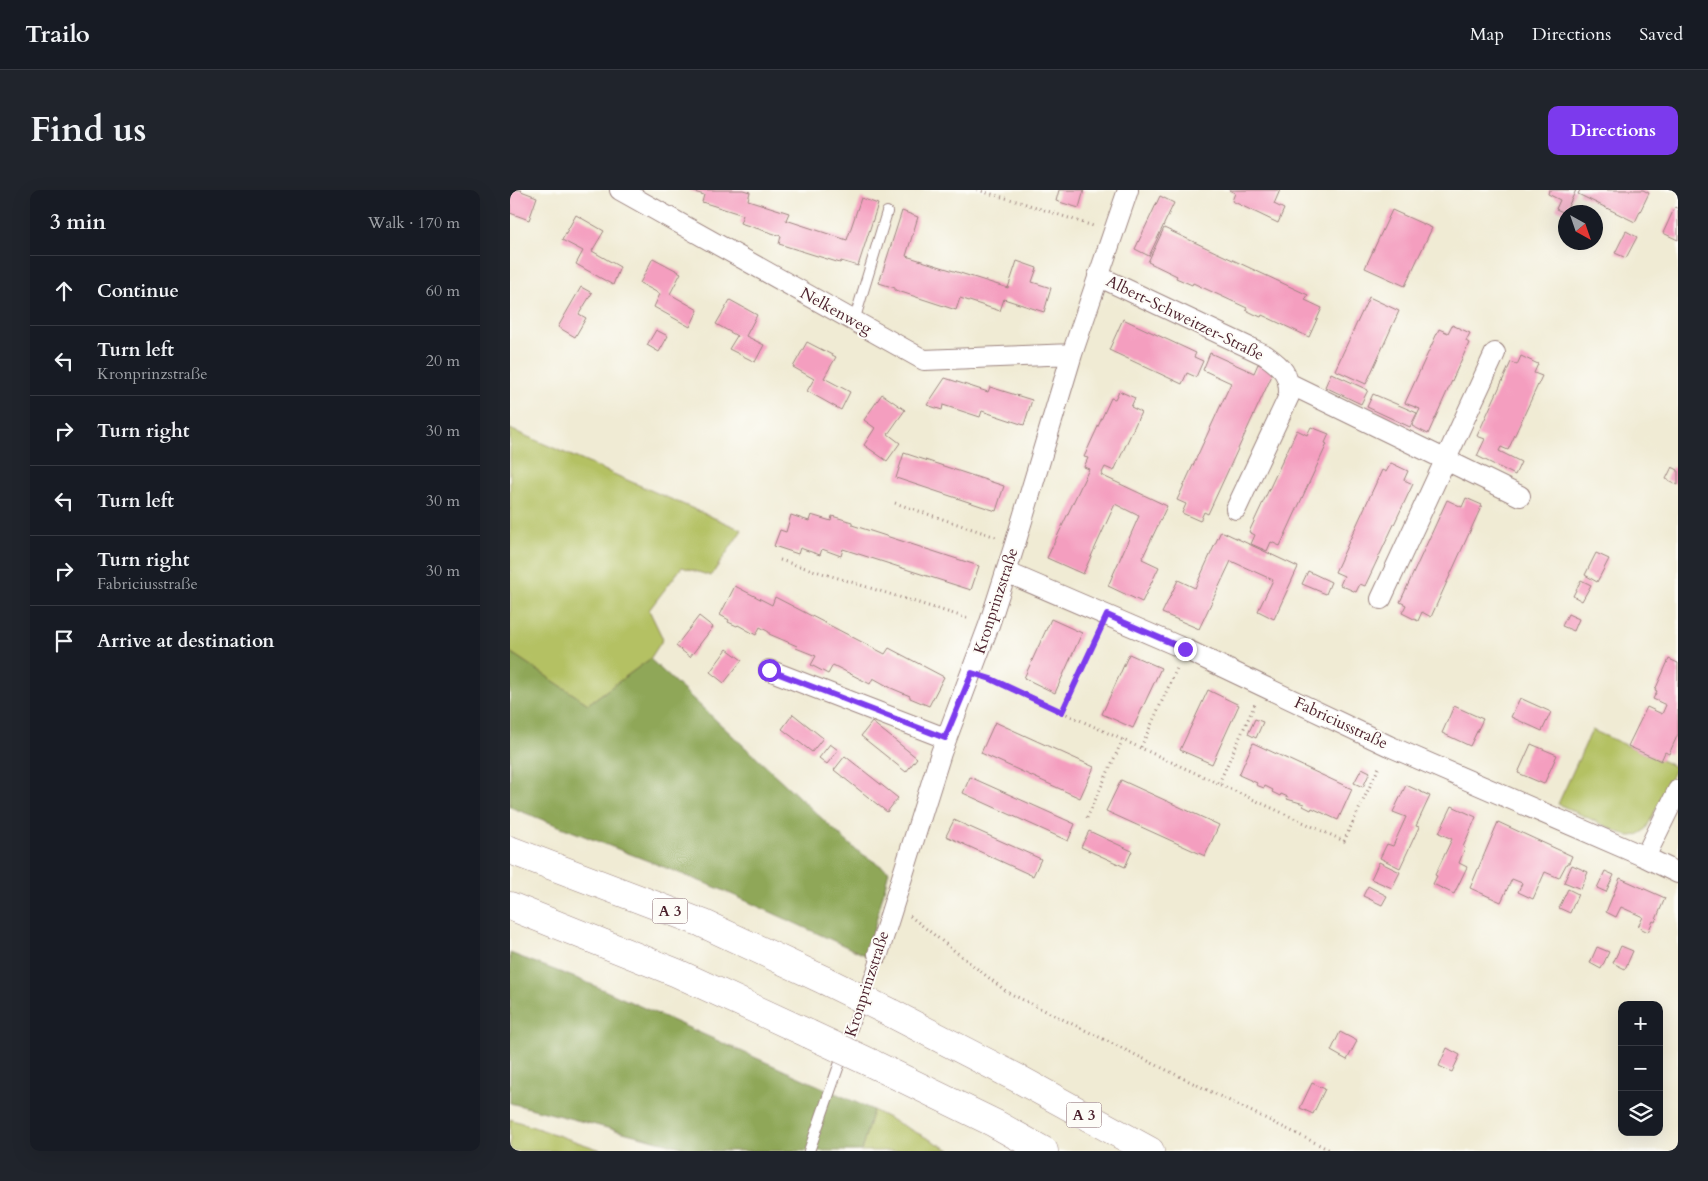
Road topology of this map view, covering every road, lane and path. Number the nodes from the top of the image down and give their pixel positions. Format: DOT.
graph roads {
  1 [pos="620,190"];
  2 [pos="977,190"];
  3 [pos="1128,190"];
  4 [pos="887,212"];
  5 [pos="1113,233"];
  6 [pos="1098,276"];
  7 [pos="854,321"];
  8 [pos="1495,353"];
  9 [pos="1072,354"];
  10 [pos="1290,384"];
  11 [pos="1446,460"];
  12 [pos="1520,496"];
  13 [pos="895,503"];
  14 [pos="1236,509"];
  15 [pos="1015,544"];
  16 [pos="780,560"];
  17 [pos="1006,572"];
  18 [pos="1381,599"];
  19 [pos="1107,615"];
  20 [pos="989,625"];
  21 [pos="1185,649"];
  22 [pos="769,670"];
  23 [pos="972,673"];
  24 [pos="1264,686"];
  25 [pos="1062,712"];
  26 [pos="945,738"];
  27 [pos="1123,739"];
  28 [pos="1389,746"];
  29 [pos="1141,748"];
  30 [pos="1219,783"];
  31 [pos="1678,790"];
  32 [pos="1087,818"];
  33 [pos="510,850"];
  34 [pos="1645,857"];
  35 [pos="1678,873"];
  36 [pos="893,904"];
  37 [pos="510,906"];
  38 [pos="878,954"];
  39 [pos="809,1151"];
  40 [pos="1044,1151"];
  41 [pos="1150,1151"];
  42 [pos="1332,1151"];
  1 -- 7 [label="street, Nelkenweg"];
  2 -- 5 [label="path"];
  3 -- 5 [label="street, Kronprinzstraße"];
  4 -- 7 [label="lane"];
  5 -- 6 [label="street, Kronprinzstraße"];
  6 -- 9 [label="street, Kronprinzstraße"];
  6 -- 10 [label="street, Albert-Schweitzer-Straße"];
  7 -- 9 [label="street, Nelkenweg"];
  8 -- 11 [label="street"];
  9 -- 15 [label="street, Kronprinzstraße"];
  10 -- 11 [label="street, Albert-Schweitzer-Straße"];
  10 -- 14 [label="street"];
  11 -- 12 [label="street, Albert-Schweitzer-Straße"];
  11 -- 18 [label="street"];
  13 -- 15 [label="path"];
  15 -- 17 [label="street, Kronprinzstraße"];
  16 -- 20 [label="path"];
  17 -- 19 [label="street, Fabriciusstraße"];
  17 -- 20 [label="street, Kronprinzstraße"];
  19 -- 21 [label="street, Fabriciusstraße"];
  19 -- 25 [label="path"];
  20 -- 23 [label="street, Kronprinzstraße"];
  21 -- 24 [label="street, Fabriciusstraße"];
  21 -- 29 [label="path"];
  22 -- 26 [label="street"];
  23 -- 25 [label="path"];
  23 -- 26 [label="street, Kronprinzstraße"];
  24 -- 28 [label="street, Fabriciusstraße"];
  24 -- 30 [label="path"];
  25 -- 27 [label="path"];
  26 -- 36 [label="street, Kronprinzstraße"];
  27 -- 29 [label="path"];
  27 -- 32 [label="path"];
  28 -- 30 [label="path"];
  28 -- 34 [label="street, Fabriciusstraße"];
  29 -- 30 [label="path"];
  31 -- 34 [label="street"];
  33 -- 41 [label="highway, A 3, bridge"];
  34 -- 35 [label="street, Fabriciusstraße"];
  36 -- 38 [label="street, Kronprinzstraße"];
  36 -- 42 [label="path"];
  37 -- 40 [label="highway, bridge"];
  38 -- 39 [label="lane, Kronprinzstraße"];
}
